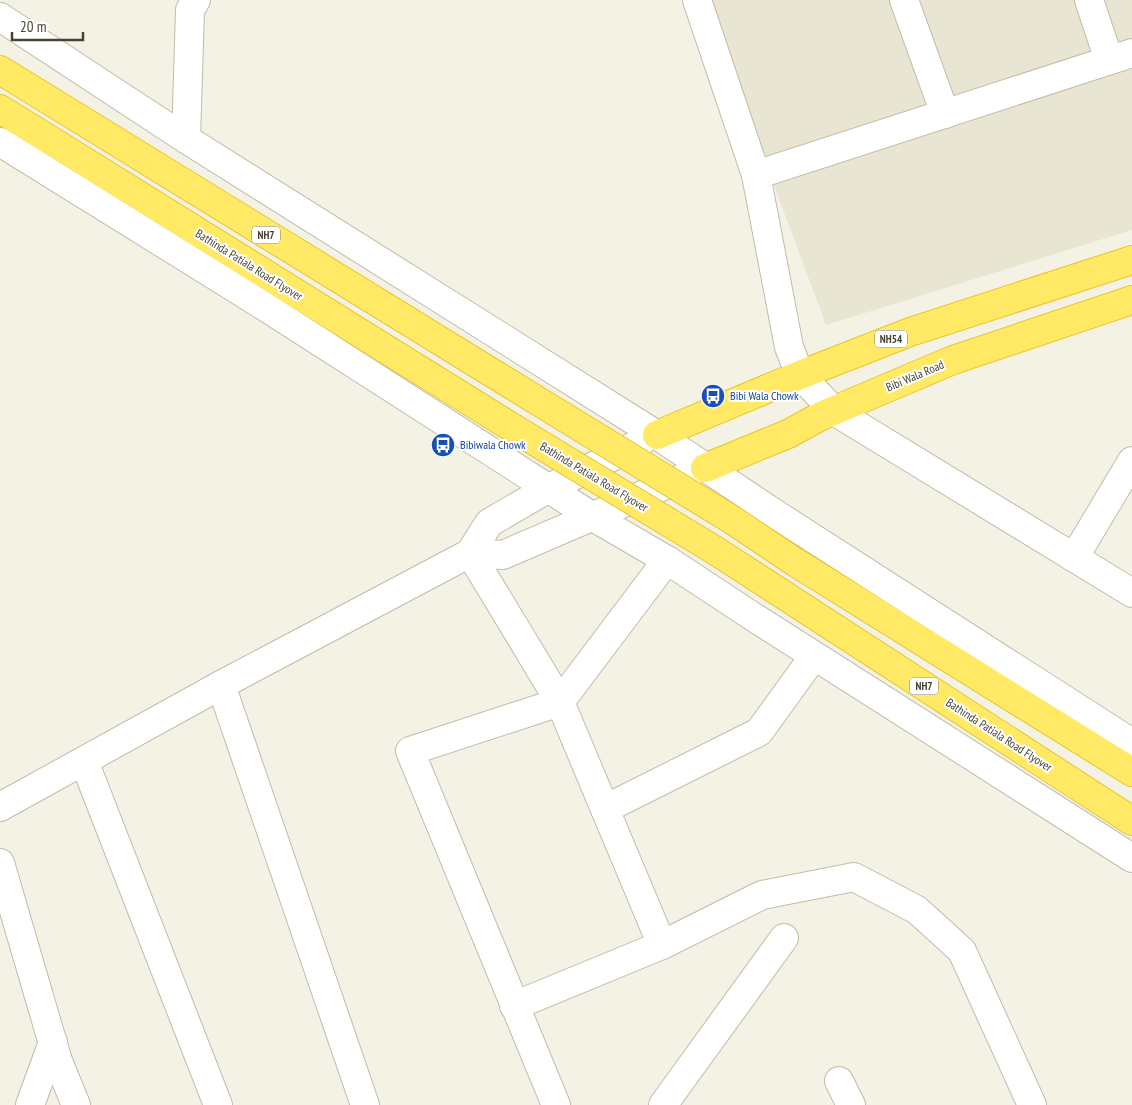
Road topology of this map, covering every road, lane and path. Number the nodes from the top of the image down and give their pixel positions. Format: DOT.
graph roads {
  1 [pos="196,0"];
  2 [pos="697,0"];
  3 [pos="904,0"];
  4 [pos="1089,0"];
  5 [pos="0,17"];
  6 [pos="1120,57"];
  7 [pos="0,70"];
  8 [pos="0,109"];
  9 [pos="945,114"];
  10 [pos="186,139"];
  11 [pos="0,142"];
  12 [pos="756,175"];
  13 [pos="1132,260"];
  14 [pos="1132,300"];
  15 [pos="800,375"];
  16 [pos="834,411"];
  17 [pos="657,435"];
  18 [pos="1132,461"];
  19 [pos="705,468"];
  20 [pos="549,488"];
  21 [pos="593,517"];
  22 [pos="470,553"];
  23 [pos="1074,558"];
  24 [pos="667,560"];
  25 [pos="1132,593"];
  26 [pos="814,656"];
  27 [pos="221,685"];
  28 [pos="560,702"];
  29 [pos="1132,743"];
  30 [pos="84,760"];
  31 [pos="1132,772"];
  32 [pos="0,807"];
  33 [pos="605,809"];
  34 [pos="1132,821"];
  35 [pos="1132,858"];
  36 [pos="0,863"];
  37 [pos="784,938"];
  38 [pos="662,945"];
  39 [pos="514,1006"];
  40 [pos="52,1042"];
  41 [pos="839,1081"];
  42 [pos="30,1105"];
  43 [pos="76,1105"];
  44 [pos="218,1105"];
  45 [pos="365,1105"];
  46 [pos="556,1105"];
  47 [pos="663,1105"];
  48 [pos="851,1105"];
  49 [pos="1032,1105"];
  1 -- 10 [label="street"];
  2 -- 12 [label="street"];
  3 -- 9 [label="street"];
  4 -- 6 [label="street"];
  5 -- 10 [label="street"];
  6 -- 9 [label="street"];
  7 -- 31 [label="highway, NH7, bridge"];
  8 -- 34 [label="highway, Bathinda Patiala Road Flyover / NH7, bridge"];
  9 -- 12 [label="street"];
  10 -- 17 [label="street"];
  11 -- 20 [label="street"];
  12 -- 15 [label="street"];
  13 -- 15 [label="highway, NH54"];
  14 -- 16 [label="highway, Bibi Wala Road"];
  15 -- 16 [label="street"];
  15 -- 17 [label="highway, NH54"];
  16 -- 19 [label="highway, Bibi Wala Road"];
  16 -- 23 [label="street"];
  17 -- 19 [label="street"];
  17 -- 20 [label="street"];
  18 -- 23 [label="street"];
  19 -- 21 [label="street"];
  19 -- 29 [label="street"];
  20 -- 21 [label="street"];
  20 -- 22 [label="street"];
  21 -- 22 [label="street"];
  21 -- 24 [label="street"];
  22 -- 27 [label="street"];
  22 -- 28 [label="street"];
  23 -- 25 [label="street"];
  24 -- 26 [label="street"];
  24 -- 28 [label="street"];
  26 -- 33 [label="street"];
  26 -- 35 [label="street"];
  27 -- 30 [label="street"];
  27 -- 45 [label="street"];
  28 -- 33 [label="street"];
  28 -- 39 [label="street"];
  30 -- 32 [label="street"];
  30 -- 44 [label="street"];
  33 -- 38 [label="street"];
  36 -- 40 [label="street"];
  37 -- 47 [label="street"];
  38 -- 39 [label="street"];
  38 -- 49 [label="street"];
  39 -- 46 [label="street"];
  40 -- 42 [label="street"];
  40 -- 43 [label="street"];
  41 -- 48 [label="street"];
}
